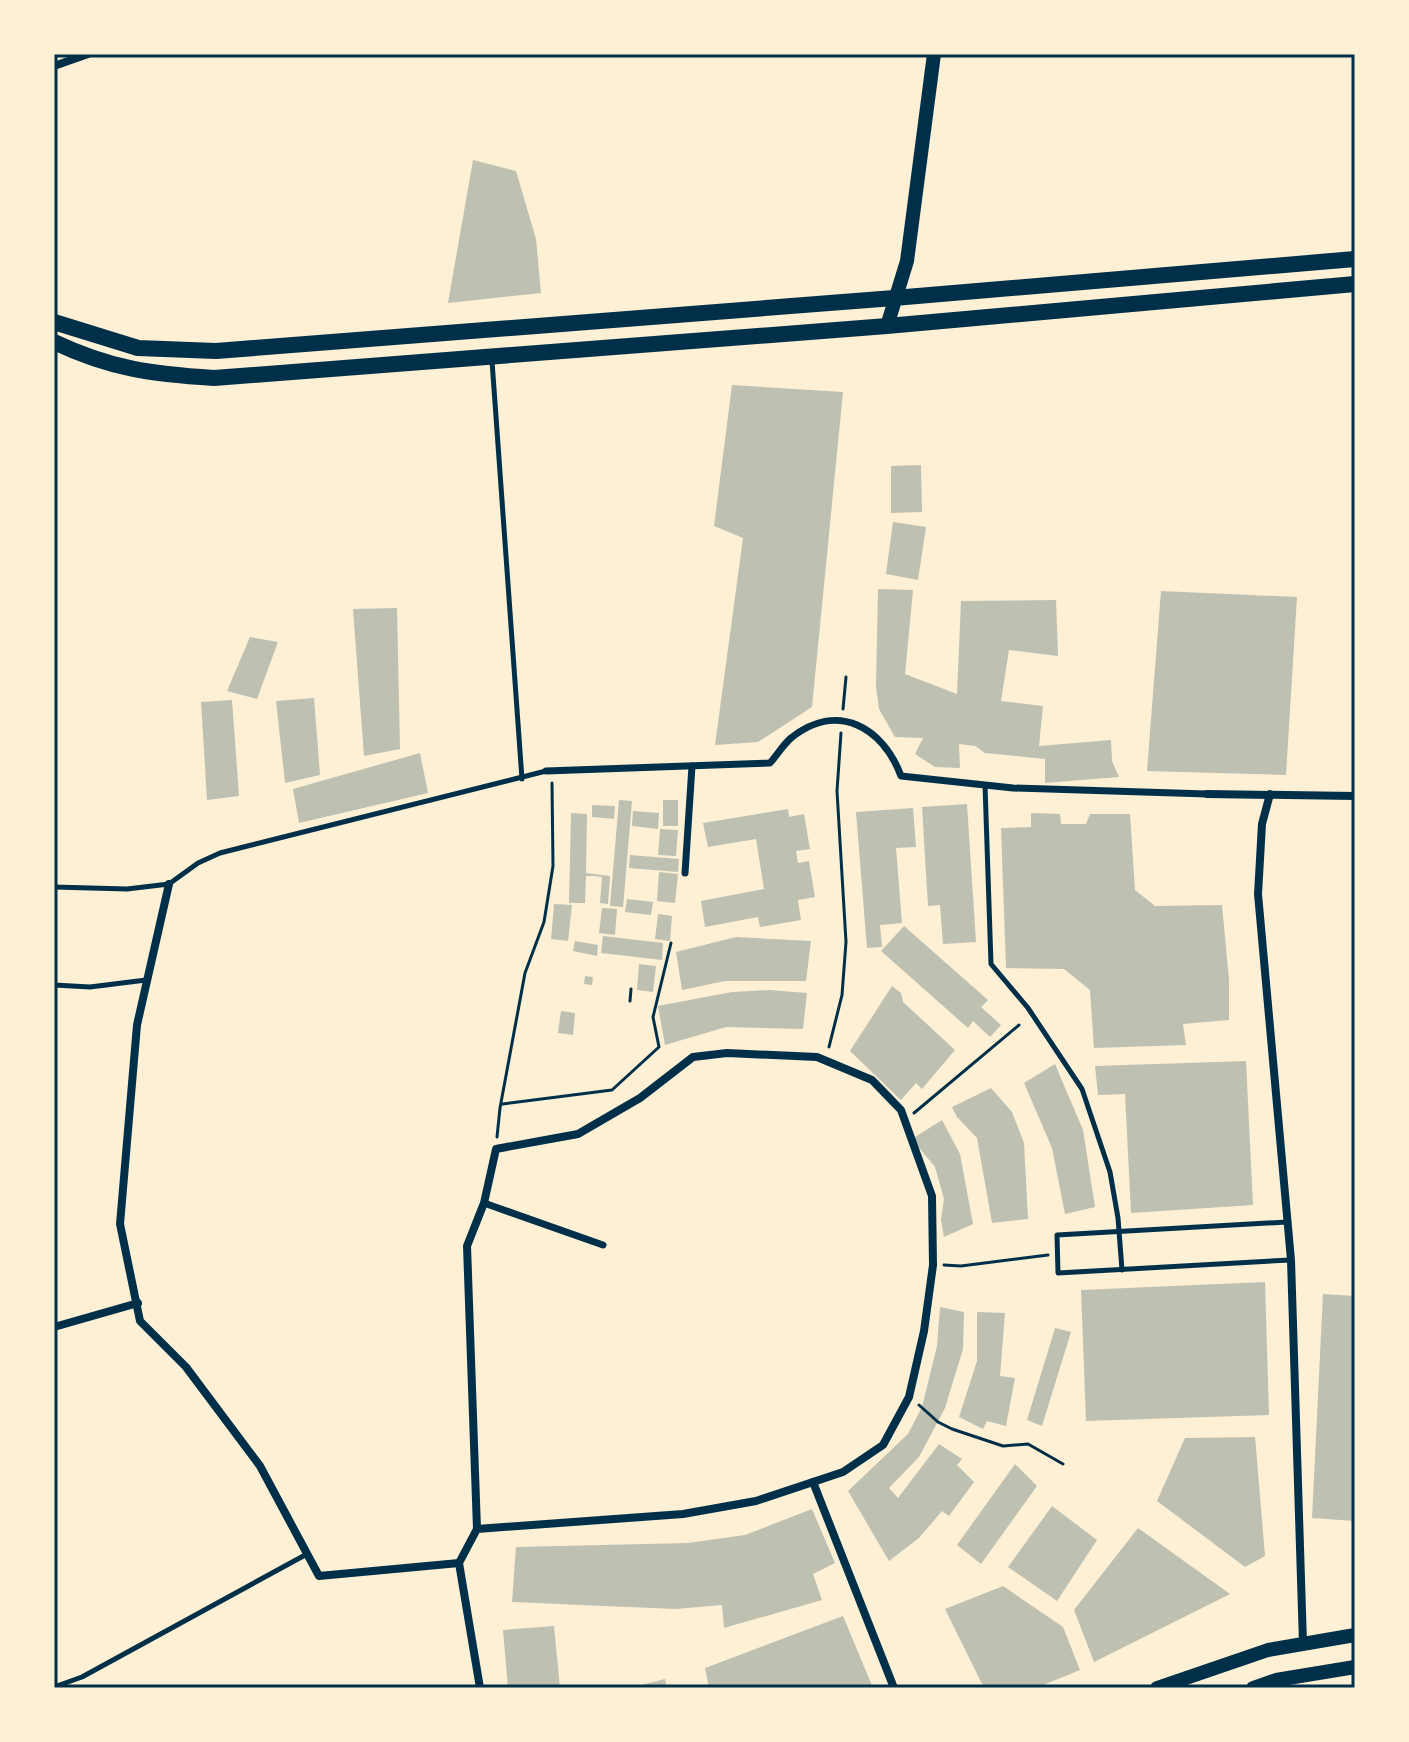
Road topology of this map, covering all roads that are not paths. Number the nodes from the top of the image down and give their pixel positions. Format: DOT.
graph roads {
  1 [pos="88,54"];
  2 [pos="934,54"];
  3 [pos="54,66"];
  4 [pos="1355,259"];
  5 [pos="1355,284"];
  6 [pos="894,298"];
  7 [pos="54,322"];
  8 [pos="887,326"];
  9 [pos="54,342"];
  10 [pos="491,358"];
  11 [pos="692,766"];
  12 [pos="549,771"];
  13 [pos="522,779"];
  14 [pos="985,785"];
  15 [pos="1207,794"];
  16 [pos="1270,794"];
  17 [pos="1355,796"];
  18 [pos="685,873"];
  19 [pos="169,884"];
  20 [pos="54,887"];
  21 [pos="147,979"];
  22 [pos="54,985"];
  23 [pos="484,1203"];
  24 [pos="1288,1222"];
  25 [pos="1120,1231"];
  26 [pos="603,1245"];
  27 [pos="1291,1260"];
  28 [pos="1122,1270"];
  29 [pos="138,1303"];
  30 [pos="54,1327"];
  31 [pos="813,1482"];
  32 [pos="477,1529"];
  33 [pos="307,1554"];
  34 [pos="459,1563"];
  35 [pos="1355,1635"];
  36 [pos="1303,1643"];
  37 [pos="1355,1667"];
  38 [pos="54,1687"];
  39 [pos="480,1688"];
  40 [pos="894,1688"];
  41 [pos="1157,1688"];
  42 [pos="1253,1688"];
  1 -- 3 [label="street"];
  2 -- 6 [label="main road"];
  4 -- 6 [label="main road"];
  5 -- 8 [label="main road"];
  6 -- 7 [label="main road"];
  6 -- 8 [label="main road"];
  8 -- 10 [label="main road"];
  9 -- 10 [label="main road"];
  10 -- 13 [label="lane"];
  11 -- 12 [label="street"];
  11 -- 14 [label="street"];
  11 -- 18 [label="street"];
  12 -- 13 [label="lane"];
  13 -- 19 [label="lane"];
  14 -- 15 [label="street"];
  14 -- 25 [label="lane"];
  15 -- 16 [label="street"];
  16 -- 17 [label="street"];
  16 -- 24 [label="street"];
  19 -- 20 [label="lane"];
  19 -- 21 [label="street"];
  21 -- 22 [label="lane"];
  21 -- 29 [label="street"];
  23 -- 26 [label="street"];
  23 -- 31 [label="street"];
  23 -- 32 [label="street"];
  24 -- 25 [label="lane"];
  24 -- 27 [label="street"];
  25 -- 28 [label="lane"];
  25 -- 28 [label="lane"];
  27 -- 28 [label="lane"];
  27 -- 36 [label="street"];
  29 -- 30 [label="street"];
  29 -- 33 [label="street"];
  31 -- 32 [label="street"];
  31 -- 40 [label="street"];
  32 -- 34 [label="street"];
  33 -- 34 [label="street"];
  33 -- 38 [label="lane"];
  34 -- 39 [label="street"];
  35 -- 36 [label="main road"];
  36 -- 41 [label="main road"];
  37 -- 42 [label="main road"];
}
